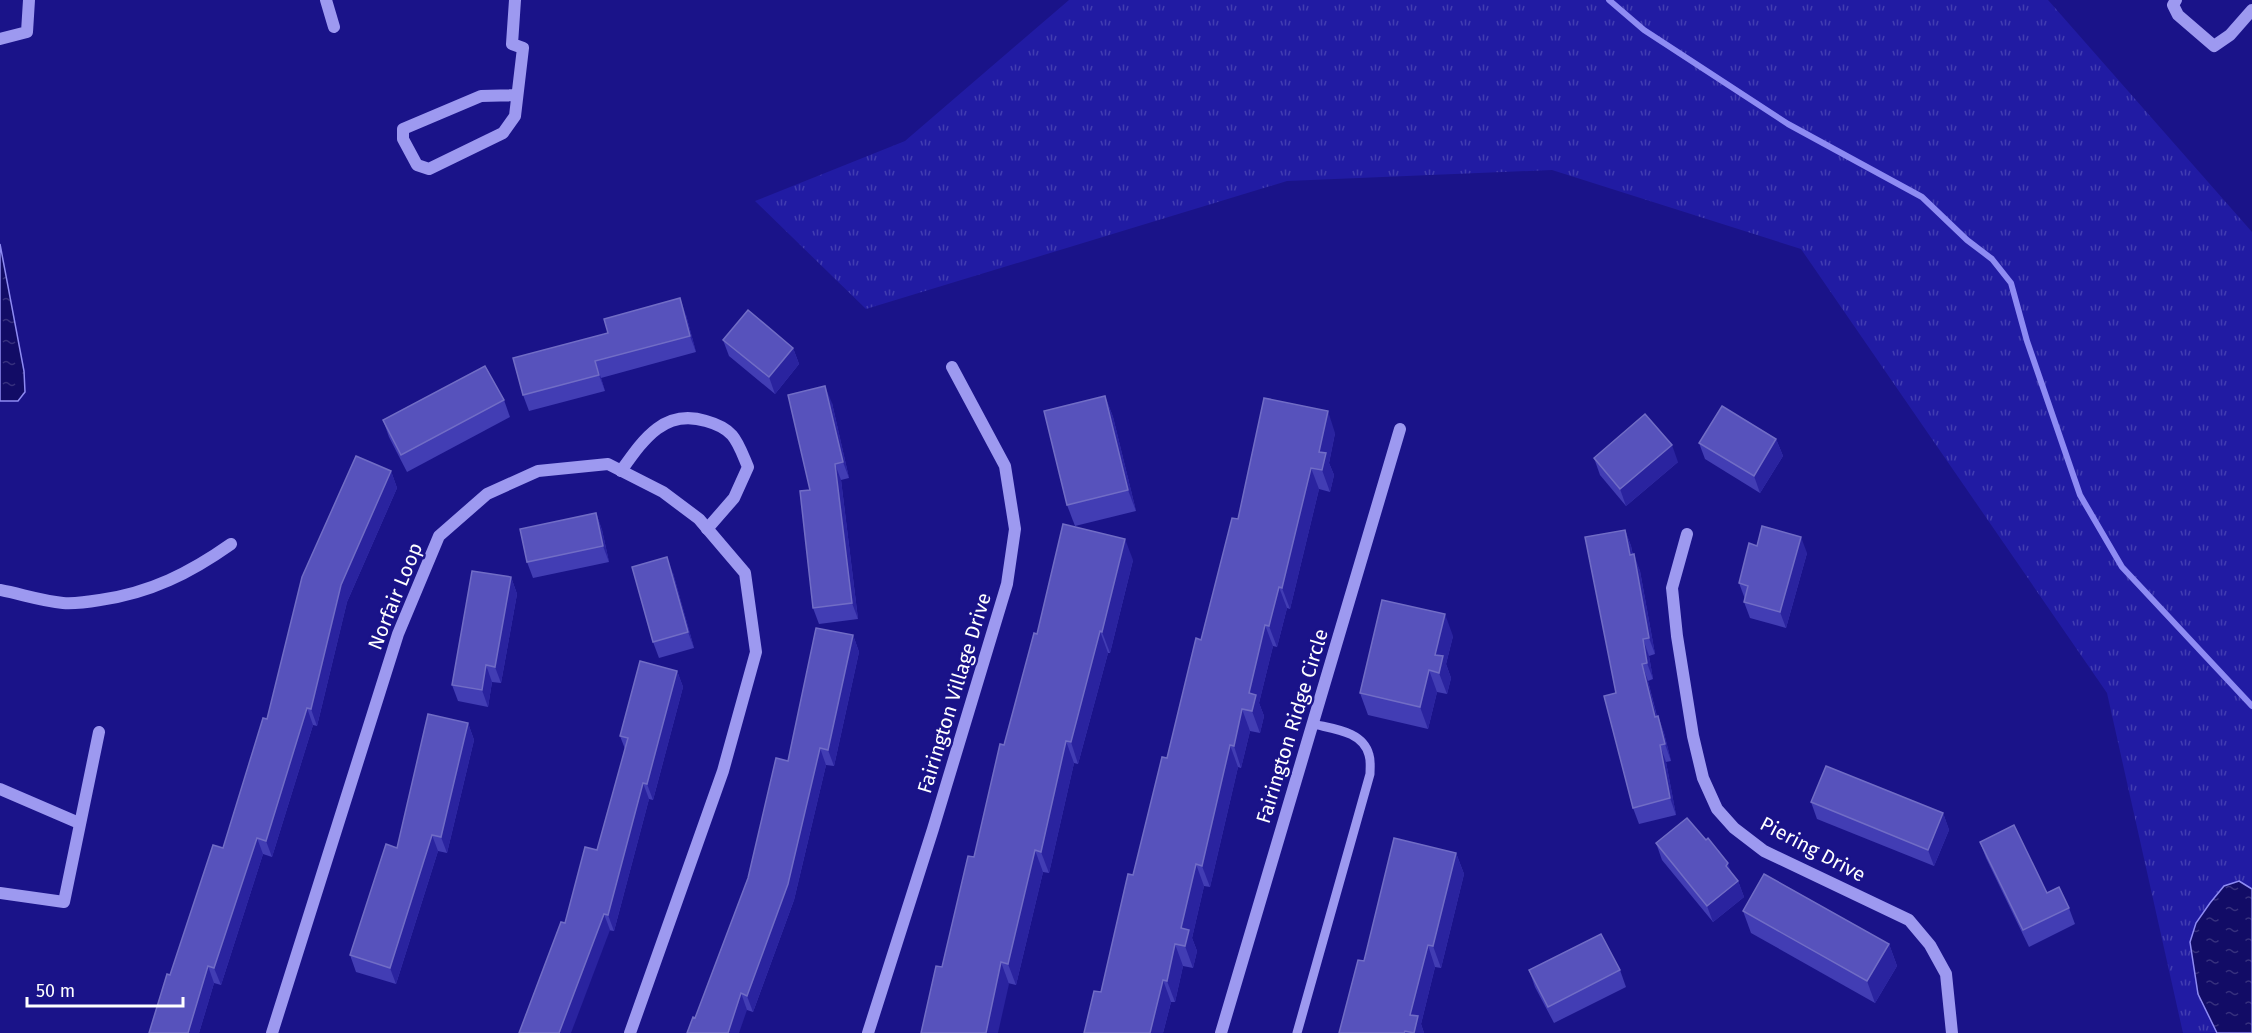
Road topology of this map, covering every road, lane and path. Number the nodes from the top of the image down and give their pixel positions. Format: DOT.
graph roads {
  1 [pos="29,0"];
  2 [pos="326,0"];
  3 [pos="515,0"];
  4 [pos="2176,0"];
  5 [pos="2252,10"];
  6 [pos="334,27"];
  7 [pos="0,39"];
  8 [pos="517,95"];
  9 [pos="952,367"];
  10 [pos="1400,429"];
  11 [pos="621,471"];
  12 [pos="707,529"];
  13 [pos="1687,534"];
  14 [pos="231,544"];
  15 [pos="0,590"];
  16 [pos="1313,724"];
  17 [pos="99,732"];
  18 [pos="0,789"];
  19 [pos="79,823"];
  20 [pos="0,893"];
  21 [pos="272,1033"];
  22 [pos="630,1033"];
  23 [pos="868,1033"];
  24 [pos="1221,1033"];
  25 [pos="1297,1033"];
  26 [pos="1952,1033"];
  1 -- 7 [label="street"];
  2 -- 6 [label="street"];
  3 -- 8 [label="street"];
  4 -- 5 [label="street"];
  8 -- 8 [label="street"];
  9 -- 23 [label="street, Fairington Village Drive"];
  10 -- 16 [label="street, Fairington Ridge Circle"];
  11 -- 12 [label="street, Norfair Loop"];
  11 -- 12 [label="street"];
  11 -- 21 [label="street, Norfair Loop"];
  12 -- 22 [label="street, Norfair Loop"];
  13 -- 26 [label="street, Piering Drive"];
  14 -- 15 [label="street"];
  16 -- 24 [label="street, Fairington Ridge Circle"];
  16 -- 25 [label="lane"];
  17 -- 19 [label="street"];
  18 -- 19 [label="street"];
  19 -- 20 [label="street"];
}
